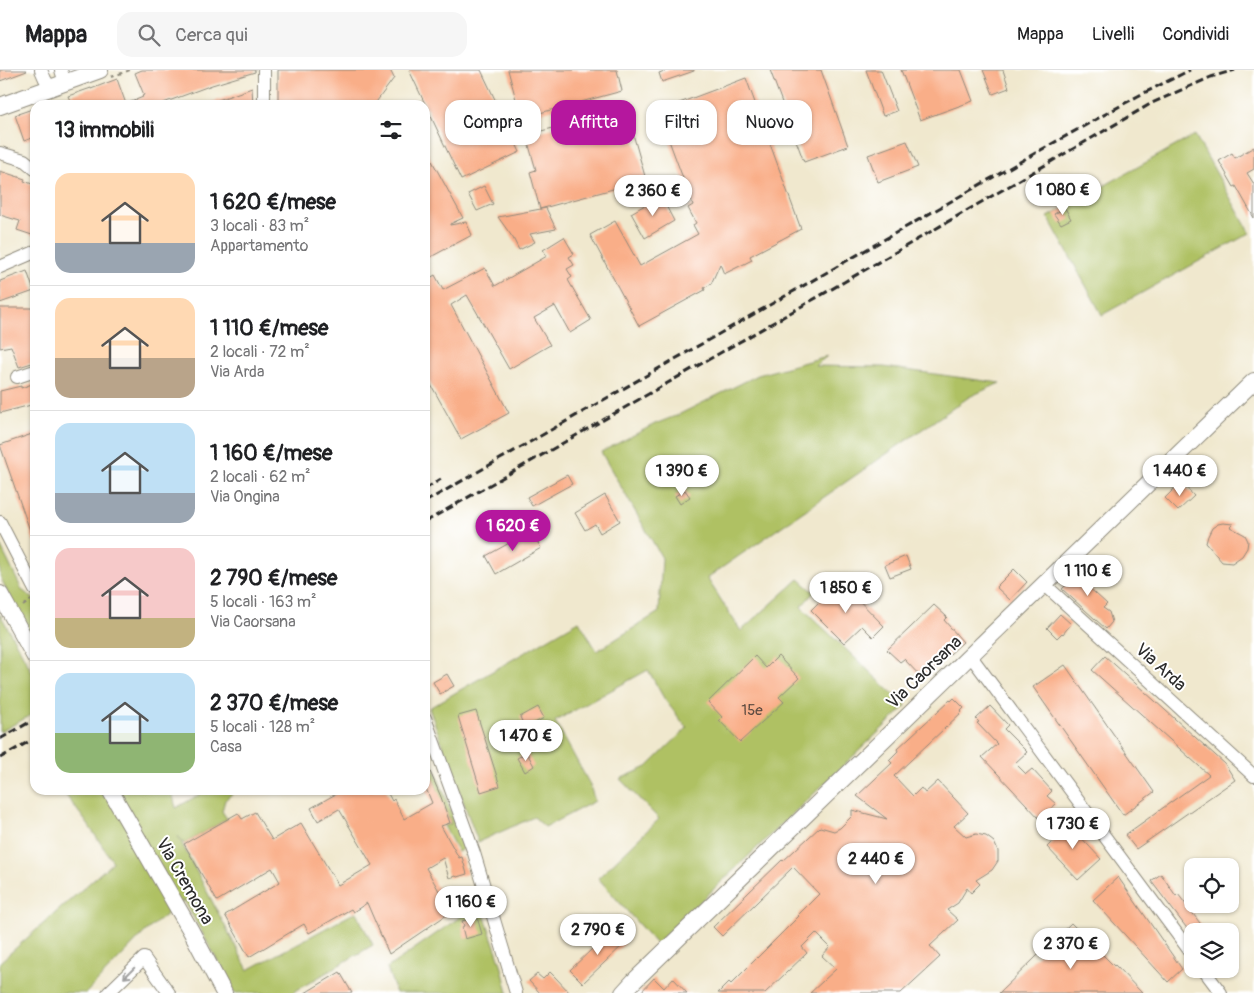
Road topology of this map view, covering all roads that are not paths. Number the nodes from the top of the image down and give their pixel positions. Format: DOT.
graph roads {
  1 [pos="41,70"];
  2 [pos="100,70"];
  3 [pos="265,73"];
  4 [pos="59,80"];
  5 [pos="264,100"];
  6 [pos="0,106"];
  7 [pos="0,153"];
  8 [pos="30,165"];
  9 [pos="30,254"];
  10 [pos="0,267"];
  11 [pos="30,372"];
  12 [pos="17,377"];
  13 [pos="1254,381"];
  14 [pos="0,522"];
  15 [pos="30,580"];
  16 [pos="1044,584"];
  17 [pos="0,594"];
  18 [pos="30,648"];
  19 [pos="970,655"];
  20 [pos="430,732"];
  21 [pos="1254,776"];
  22 [pos="113,795"];
  23 [pos="1184,943"];
  24 [pos="1210,978"];
  25 [pos="108,993"];
  26 [pos="169,993"];
  27 [pos="224,993"];
  28 [pos="516,993"];
  29 [pos="623,993"];
  30 [pos="1221,993"];
  1 -- 4 [label="street"];
  2 -- 4 [label="main road"];
  3 -- 5 [label="street"];
  4 -- 6 [label="main road"];
  7 -- 8 [label="street"];
  9 -- 10 [label="street"];
  11 -- 12 [label="street"];
  13 -- 16 [label="main road, Via Caorsana"];
  14 -- 15 [label="street"];
  16 -- 19 [label="main road, Via Caorsana"];
  16 -- 21 [label="street, Via Arda"];
  17 -- 18 [label="main road"];
  19 -- 23 [label="street"];
  19 -- 29 [label="main road, Via Caorsana"];
  20 -- 28 [label="street"];
  22 -- 27 [label="main road, Via Cremona"];
  24 -- 30 [label="street"];
  26 -- 25 [label="street, one-way"];
}
